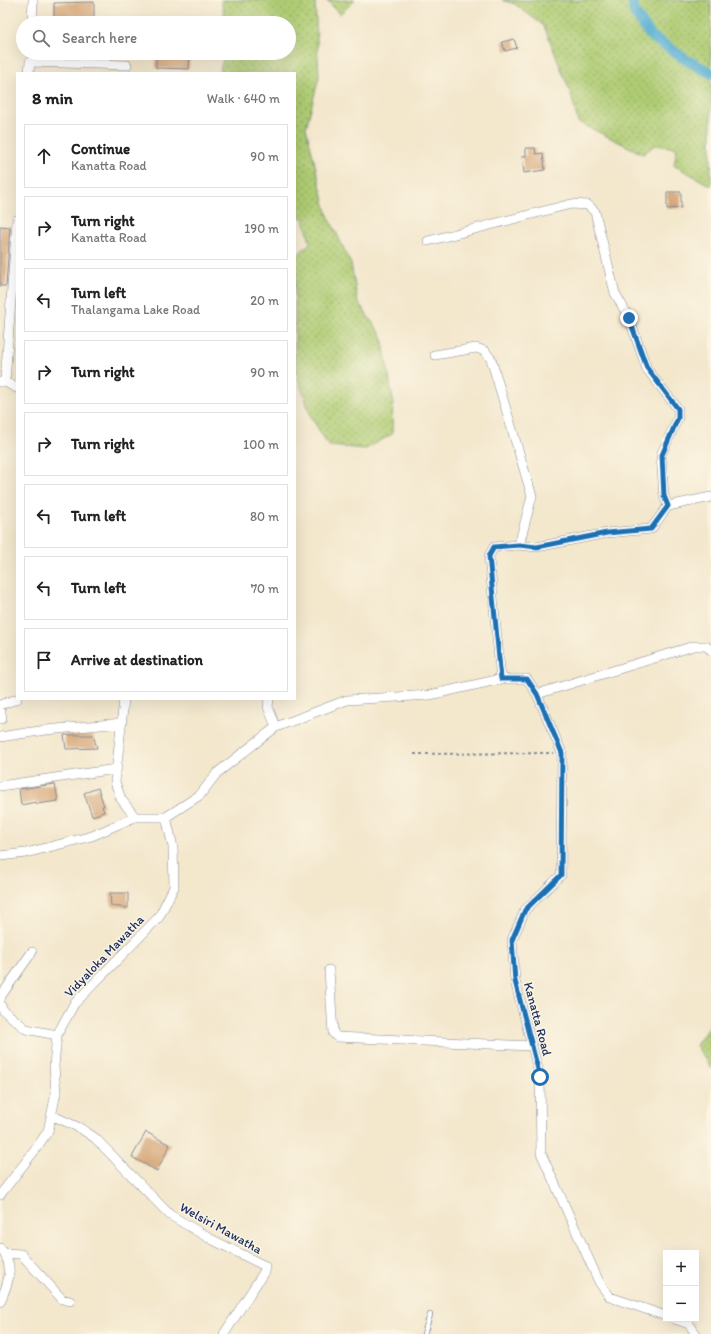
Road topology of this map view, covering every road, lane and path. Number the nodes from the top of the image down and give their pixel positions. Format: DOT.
graph roads {
  1 [pos="34,0"];
  2 [pos="33,16"];
  3 [pos="30,60"];
  4 [pos="58,60"];
  5 [pos="127,65"];
  6 [pos="29,72"];
  7 [pos="16,231"];
  8 [pos="428,241"];
  9 [pos="435,355"];
  10 [pos="2,382"];
  11 [pos="16,388"];
  12 [pos="711,497"];
  13 [pos="668,506"];
  14 [pos="519,545"];
  15 [pos="711,650"];
  16 [pos="501,679"];
  17 [pos="537,694"];
  18 [pos="16,699"];
  19 [pos="124,700"];
  20 [pos="269,700"];
  21 [pos="0,706"];
  22 [pos="2,719"];
  23 [pos="122,723"];
  24 [pos="276,727"];
  25 [pos="0,737"];
  26 [pos="562,753"];
  27 [pos="414,754"];
  28 [pos="116,769"];
  29 [pos="0,786"];
  30 [pos="135,817"];
  31 [pos="166,817"];
  32 [pos="0,856"];
  33 [pos="32,952"];
  34 [pos="328,970"];
  35 [pos="0,1001"];
  36 [pos="0,1004"];
  37 [pos="57,1035"];
  38 [pos="532,1046"];
  39 [pos="51,1115"];
  40 [pos="0,1195"];
  41 [pos="3,1251"];
  42 [pos="70,1301"];
  43 [pos="0,1302"];
  44 [pos="430,1315"];
  45 [pos="663,1315"];
  46 [pos="683,1322"];
  47 [pos="224,1334"];
  48 [pos="424,1334"];
  49 [pos="696,1334"];
  1 -- 2 [label="street"];
  3 -- 6 [label="street"];
  4 -- 5 [label="street"];
  7 -- 10 [label="street"];
  8 -- 13 [label="street"];
  9 -- 14 [label="street"];
  10 -- 11 [label="street"];
  12 -- 13 [label="street"];
  13 -- 14 [label="street"];
  14 -- 16 [label="street"];
  15 -- 17 [label="street"];
  16 -- 17 [label="street, Kanatta Road"];
  16 -- 24 [label="street"];
  17 -- 26 [label="street, Kanatta Road"];
  18 -- 21 [label="street"];
  19 -- 23 [label="street"];
  20 -- 24 [label="street"];
  21 -- 22 [label="street"];
  23 -- 25 [label="street"];
  23 -- 28 [label="street"];
  24 -- 31 [label="street"];
  26 -- 27 [label="path"];
  26 -- 38 [label="street, Kanatta Road"];
  28 -- 29 [label="street"];
  28 -- 30 [label="street"];
  30 -- 31 [label="street"];
  30 -- 32 [label="street"];
  31 -- 37 [label="street, Vidyaloka Mawatha"];
  33 -- 35 [label="street"];
  34 -- 38 [label="street"];
  36 -- 37 [label="street"];
  37 -- 39 [label="street, Vidyaloka Mawatha"];
  38 -- 45 [label="street, Kanatta Road"];
  39 -- 40 [label="street, Vidyaloka Mawatha"];
  39 -- 47 [label="street, Welsiri Mawatha"];
  41 -- 42 [label="street"];
  41 -- 43 [label="street"];
  44 -- 48 [label="lane"];
  46 -- 49 [label="street"];
}
